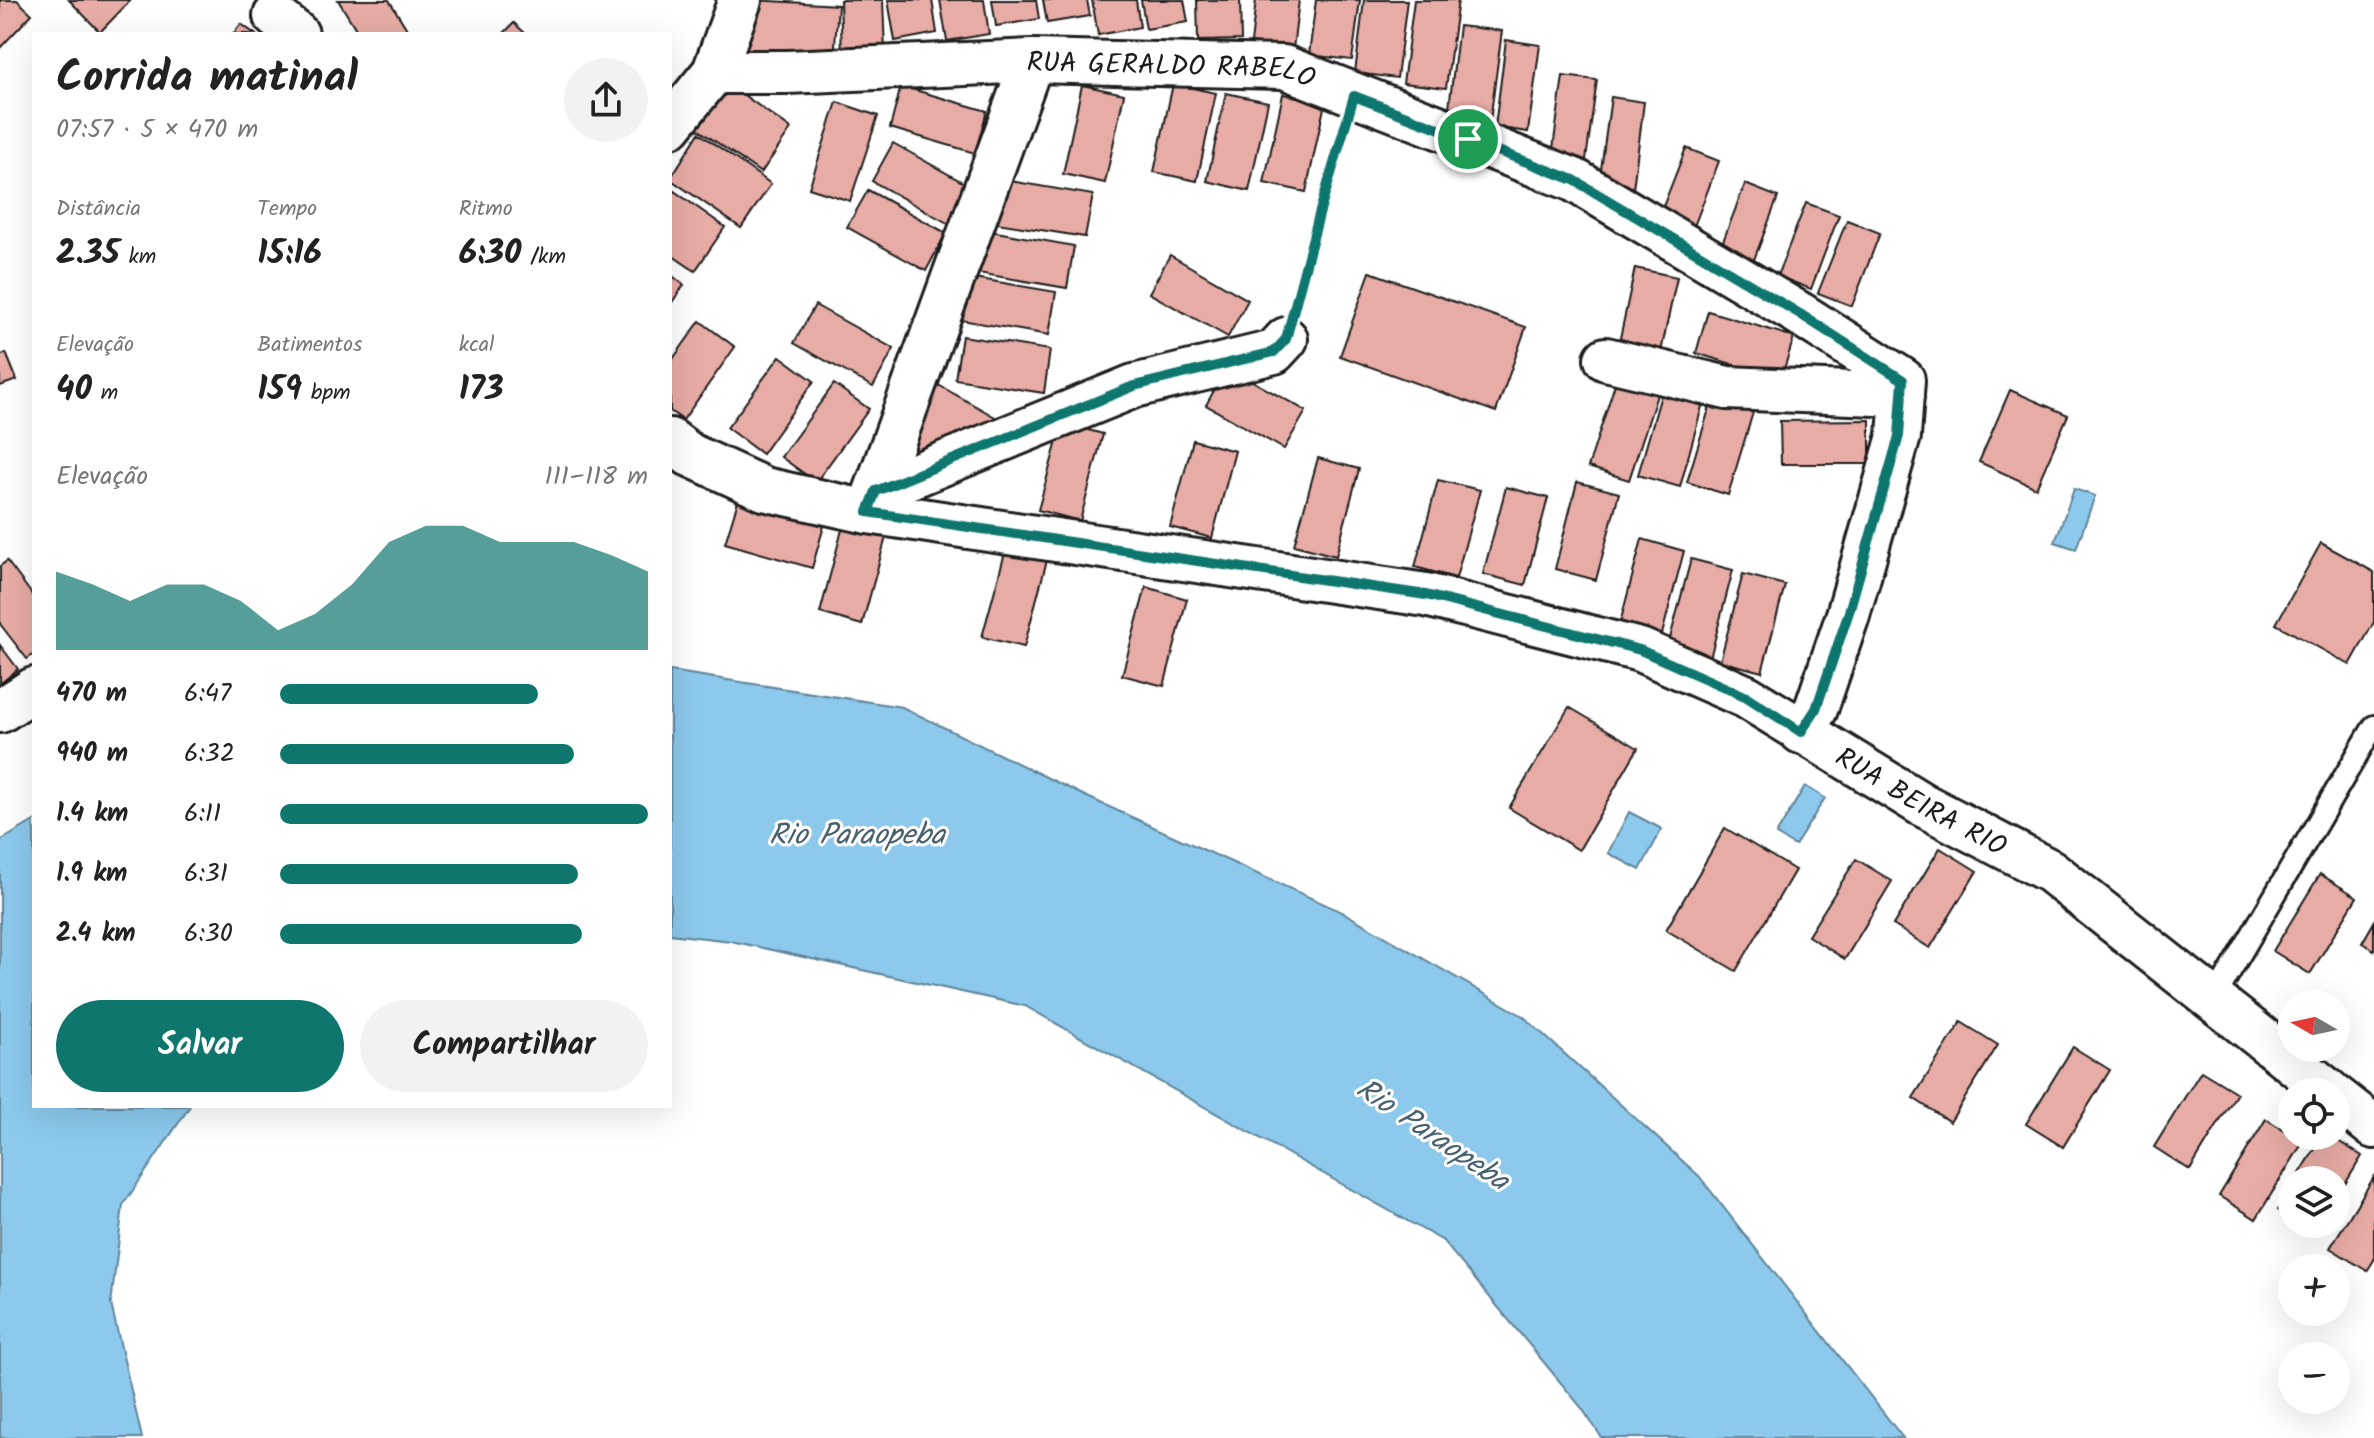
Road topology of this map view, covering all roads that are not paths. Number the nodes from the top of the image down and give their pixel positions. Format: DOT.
graph roads {
  1 [pos="740,0"];
  2 [pos="1032,61"];
  3 [pos="714,72"];
  4 [pos="672,124"];
  5 [pos="1286,339"];
  6 [pos="1606,359"];
  7 [pos="1902,395"];
  8 [pos="672,442"];
  9 [pos="872,502"];
  10 [pos="32,690"];
  11 [pos="0,711"];
  12 [pos="2374,726"];
  13 [pos="1801,732"];
  14 [pos="2214,999"];
  15 [pos="2313,1078"];
  16 [pos="2350,1108"];
  17 [pos="2374,1127"];
  1 -- 3 [label="street"];
  2 -- 3 [label="street, RUA GERALDO RABELO"];
  2 -- 7 [label="street, RUA GERALDO RABELO"];
  2 -- 9 [label="street"];
  3 -- 4 [label="street"];
  5 -- 9 [label="street"];
  6 -- 7 [label="street"];
  7 -- 13 [label="street"];
  8 -- 9 [label="street, RUA BEIRA RIO"];
  9 -- 13 [label="street, RUA BEIRA RIO"];
  10 -- 11 [label="street"];
  12 -- 14 [label="lane"];
  13 -- 14 [label="street, RUA BEIRA RIO"];
  14 -- 15 [label="street, RUA BEIRA RIO"];
  16 -- 17 [label="street"];
}
